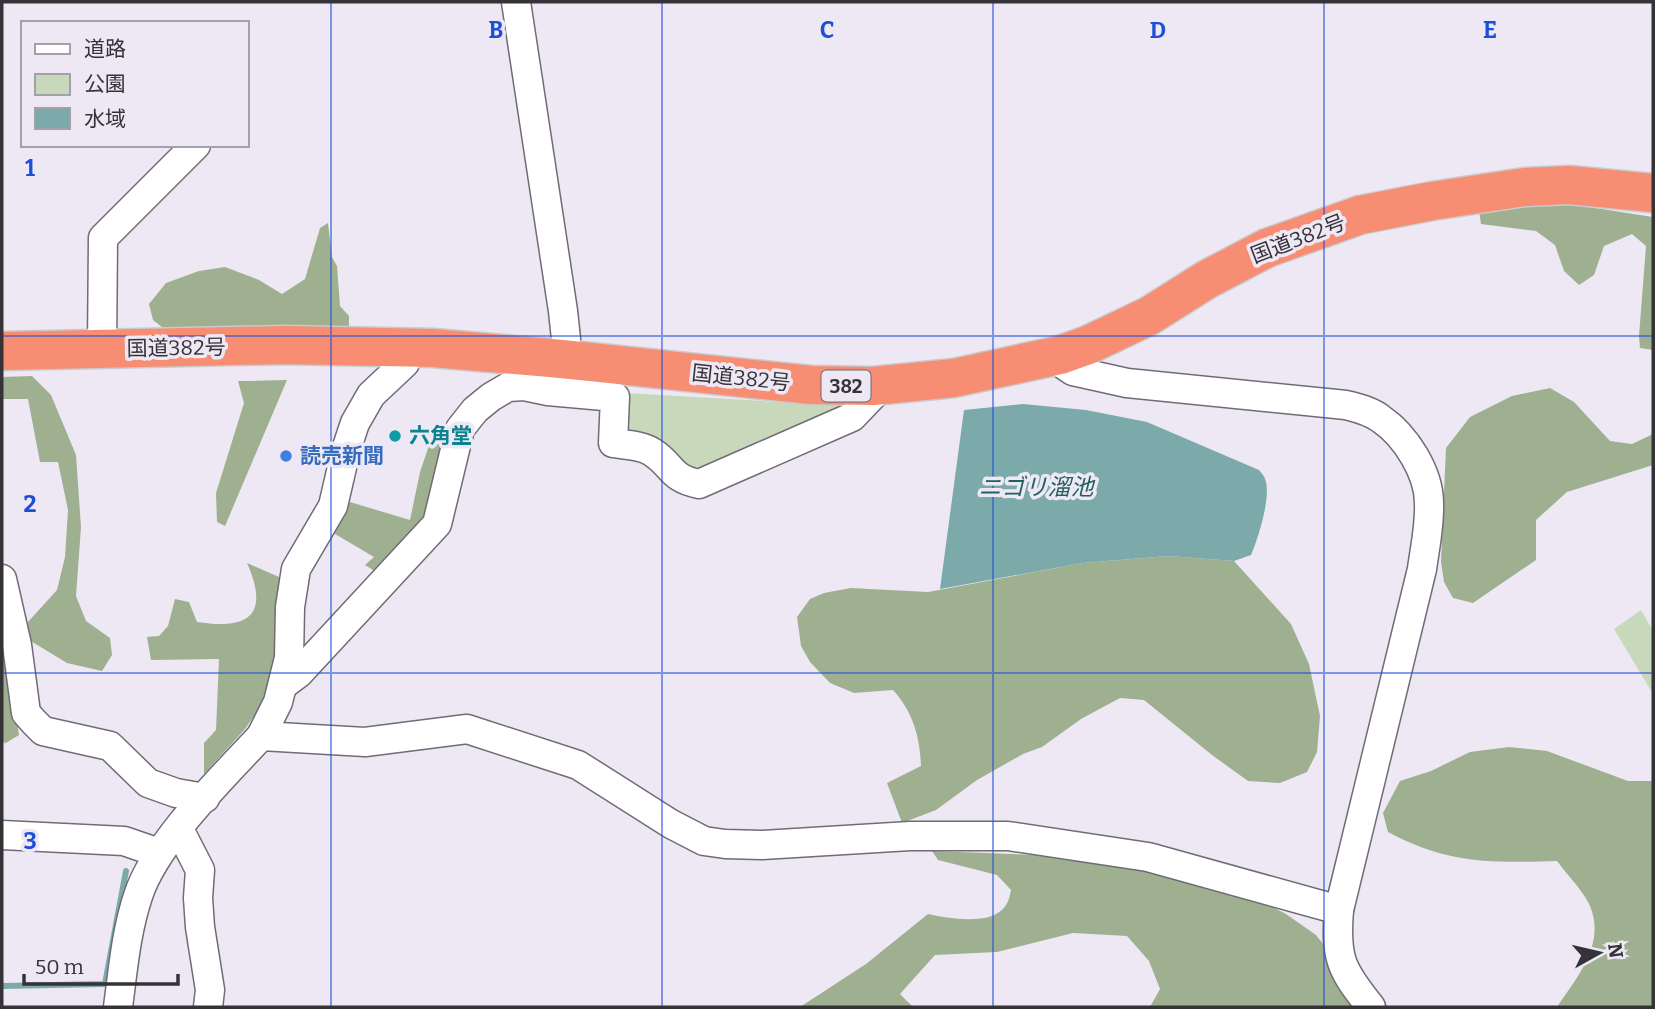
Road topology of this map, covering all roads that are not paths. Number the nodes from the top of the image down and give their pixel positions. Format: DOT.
graph roads {
  1 [pos="516,2"];
  2 [pos="193,147"];
  3 [pos="1653,193"];
  4 [pos="409,348"];
  5 [pos="102,349"];
  6 [pos="2,351"];
  7 [pos="1060,355"];
  8 [pos="562,359"];
  9 [pos="873,386"];
  10 [pos="2,579"];
  11 [pos="283,685"];
  12 [pos="261,736"];
  13 [pos="205,798"];
  14 [pos="179,829"];
  15 [pos="2,835"];
  16 [pos="159,853"];
  17 [pos="1339,911"];
  18 [pos="118,1007"];
  19 [pos="208,1007"];
  20 [pos="1371,1007"];
  1 -- 8 [label="street"];
  2 -- 5 [label="street"];
  3 -- 7 [label="highway, 国道382号 / 382"];
  4 -- 5 [label="highway, 国道382号 / 382"];
  4 -- 8 [label="highway, 国道382号 / 382"];
  4 -- 11 [label="street"];
  5 -- 6 [label="highway, 国道382号 / 382"];
  7 -- 9 [label="highway, 国道382号 / 382"];
  7 -- 17 [label="street"];
  8 -- 9 [label="highway, 国道382号 / 382"];
  9 -- 11 [label="street"];
  10 -- 13 [label="street"];
  11 -- 12 [label="street"];
  12 -- 13 [label="street"];
  12 -- 17 [label="street"];
  13 -- 14 [label="street"];
  14 -- 16 [label="street"];
  14 -- 19 [label="street"];
  15 -- 16 [label="street"];
  16 -- 18 [label="street"];
  17 -- 20 [label="street"];
}
